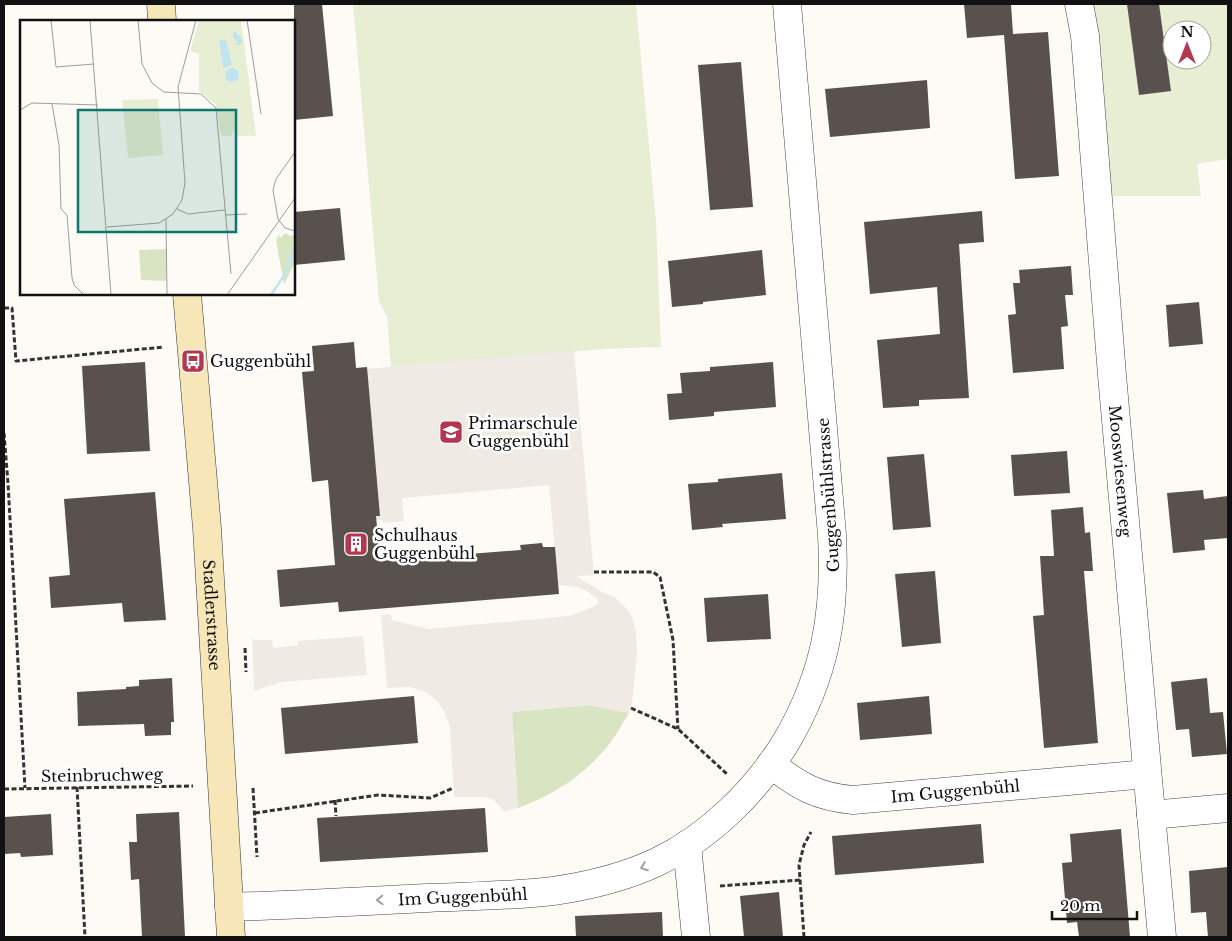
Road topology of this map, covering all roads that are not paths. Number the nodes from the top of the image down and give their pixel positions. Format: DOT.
graph roads {
  1 [pos="161,4"];
  2 [pos="787,4"];
  3 [pos="1079,4"];
  4 [pos="162,20"];
  5 [pos="187,295"];
  6 [pos="771,764"];
  7 [pos="1148,774"];
  8 [pos="1228,808"];
  9 [pos="1151,815"];
  10 [pos="687,844"];
  11 [pos="229,907"];
  12 [pos="231,937"];
  13 [pos="696,937"];
  14 [pos="1162,937"];
  1 -- 4 [label="main road"];
  2 -- 6 [label="street, Guggenbühlstrasse"];
  3 -- 7 [label="street, Mooswiesenweg"];
  5 -- 11 [label="main road, Stadlerstrasse"];
  6 -- 7 [label="street, Im Guggenbühl"];
  6 -- 10 [label="street, Guggenbühlstrasse"];
  7 -- 9 [label="street, Mooswiesenweg"];
  8 -- 9 [label="street"];
  9 -- 14 [label="street, Mooswiesenweg"];
  10 -- 11 [label="street, Im Guggenbühl, one-way"];
  10 -- 13 [label="street"];
  11 -- 12 [label="main road, Stadlerstrasse"];
}
